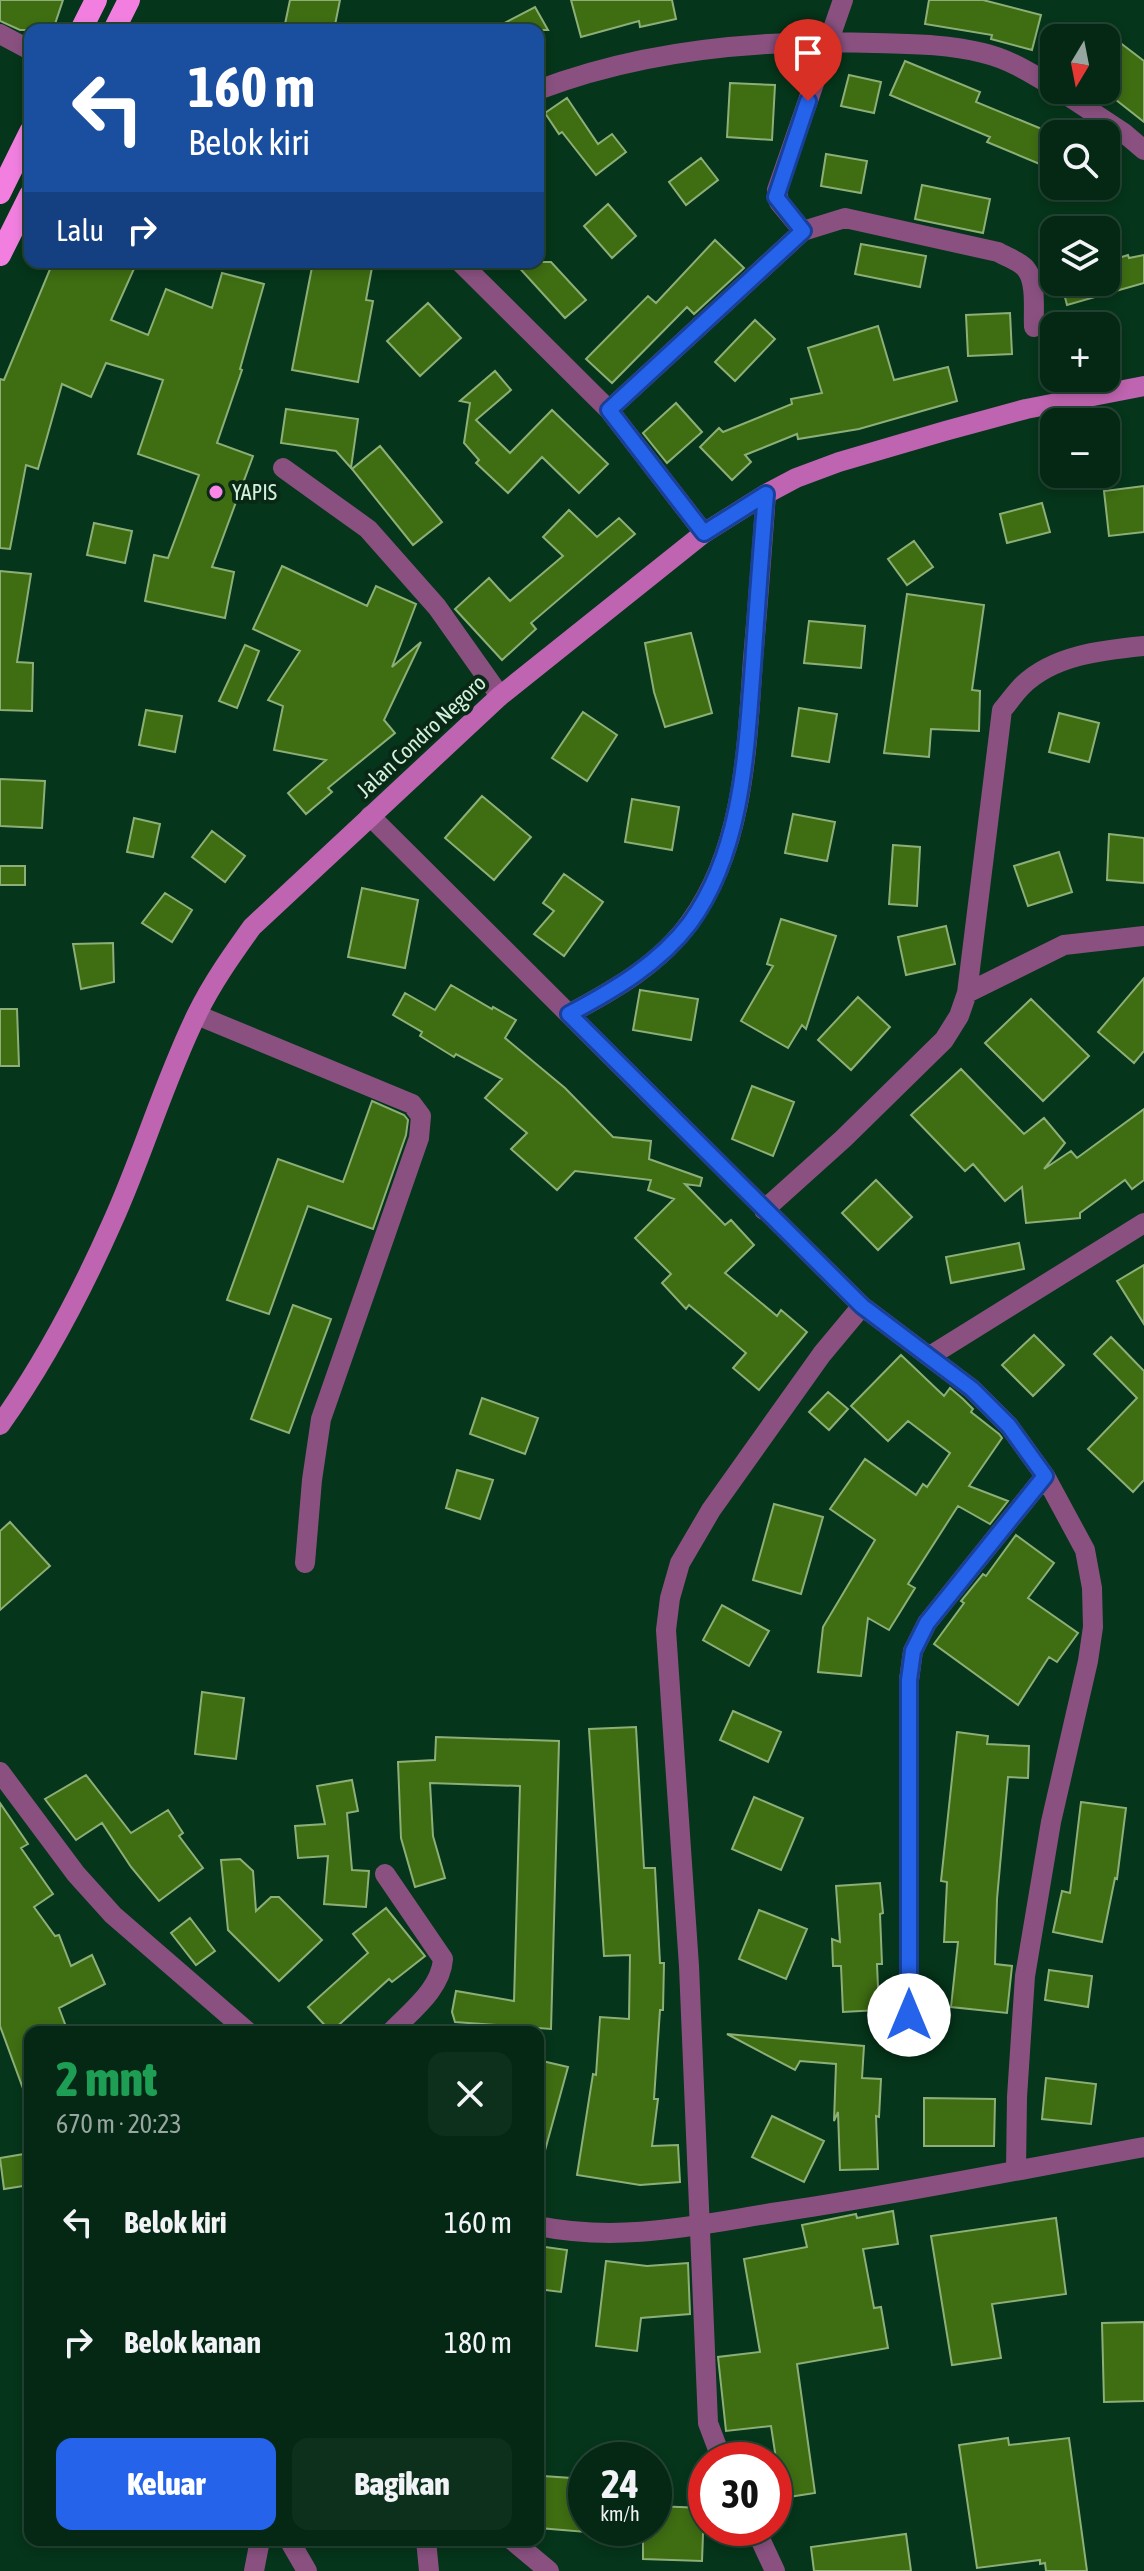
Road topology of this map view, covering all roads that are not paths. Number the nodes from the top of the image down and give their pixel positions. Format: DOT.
graph roads {
  1 [pos="96,0"];
  2 [pos="129,0"];
  3 [pos="843,0"];
  4 [pos="84,24"];
  5 [pos="117,24"];
  6 [pos="0,34"];
  7 [pos="829,41"];
  8 [pos="24,47"];
  9 [pos="1040,78"];
  10 [pos="544,88"];
  11 [pos="1080,104"];
  12 [pos="24,144"];
  13 [pos="1144,150"];
  14 [pos="0,193"];
  15 [pos="24,207"];
  16 [pos="803,231"];
  17 [pos="0,255"];
  18 [pos="466,268"];
  19 [pos="1034,327"];
  20 [pos="1144,386"];
  21 [pos="609,410"];
  22 [pos="283,468"];
  23 [pos="766,494"];
  24 [pos="704,533"];
  25 [pos="1144,646"];
  26 [pos="500,696"];
  27 [pos="370,816"];
  28 [pos="1144,936"];
  29 [pos="967,993"];
  30 [pos="569,1014"];
  31 [pos="197,1015"];
  32 [pos="764,1210"];
  33 [pos="1144,1223"];
  34 [pos="862,1306"];
  35 [pos="930,1356"];
  36 [pos="23,1392"];
  37 [pos="0,1394"];
  38 [pos="0,1425"];
  39 [pos="1045,1476"];
  40 [pos="305,1563"];
  41 [pos="0,1772"];
  42 [pos="385,1874"];
  43 [pos="909,2015"];
  44 [pos="241,2026"];
  45 [pos="397,2026"];
  46 [pos="1144,2147"];
  47 [pos="1016,2170"];
  48 [pos="699,2226"];
  49 [pos="544,2227"];
  50 [pos="715,2442"];
  51 [pos="259,2546"];
  52 [pos="292,2546"];
  53 [pos="427,2546"];
  54 [pos="519,2546"];
  55 [pos="763,2546"];
  56 [pos="254,2571"];
  57 [pos="307,2571"];
  58 [pos="429,2571"];
  59 [pos="549,2571"];
  60 [pos="775,2571"];
  1 -- 4 [label="highway"];
  2 -- 5 [label="highway"];
  3 -- 7 [label="street"];
  6 -- 8 [label="street"];
  7 -- 9 [label="street"];
  7 -- 10 [label="street"];
  7 -- 16 [label="street"];
  11 -- 13 [label="street"];
  12 -- 14 [label="highway"];
  15 -- 17 [label="highway"];
  16 -- 19 [label="street"];
  16 -- 21 [label="street"];
  18 -- 21 [label="street"];
  20 -- 23 [label="main road, Jalan Condro Negoro"];
  21 -- 24 [label="street"];
  22 -- 26 [label="street"];
  23 -- 24 [label="main road, Jalan Condro Negoro"];
  23 -- 30 [label="street"];
  24 -- 26 [label="main road, Jalan Condro Negoro"];
  25 -- 29 [label="street"];
  26 -- 27 [label="main road, Jalan Condro Negoro"];
  27 -- 30 [label="street"];
  27 -- 31 [label="main road, Jalan Condro Negoro"];
  28 -- 29 [label="street"];
  29 -- 32 [label="street"];
  30 -- 32 [label="street"];
  31 -- 36 [label="main road, Jalan Condro Negoro"];
  31 -- 40 [label="street"];
  32 -- 34 [label="street"];
  33 -- 35 [label="street"];
  34 -- 35 [label="street"];
  34 -- 48 [label="street"];
  35 -- 39 [label="street"];
  36 -- 37 [label="main road"];
  36 -- 38 [label="main road, Jalan Condro Negoro"];
  39 -- 43 [label="street"];
  39 -- 47 [label="street"];
  41 -- 44 [label="street"];
  42 -- 45 [label="street"];
  46 -- 47 [label="street"];
  47 -- 48 [label="street"];
  48 -- 49 [label="street"];
  48 -- 50 [label="street"];
  51 -- 56 [label="street"];
  52 -- 57 [label="street"];
  53 -- 58 [label="street"];
  54 -- 59 [label="street"];
  55 -- 60 [label="street"];
}
